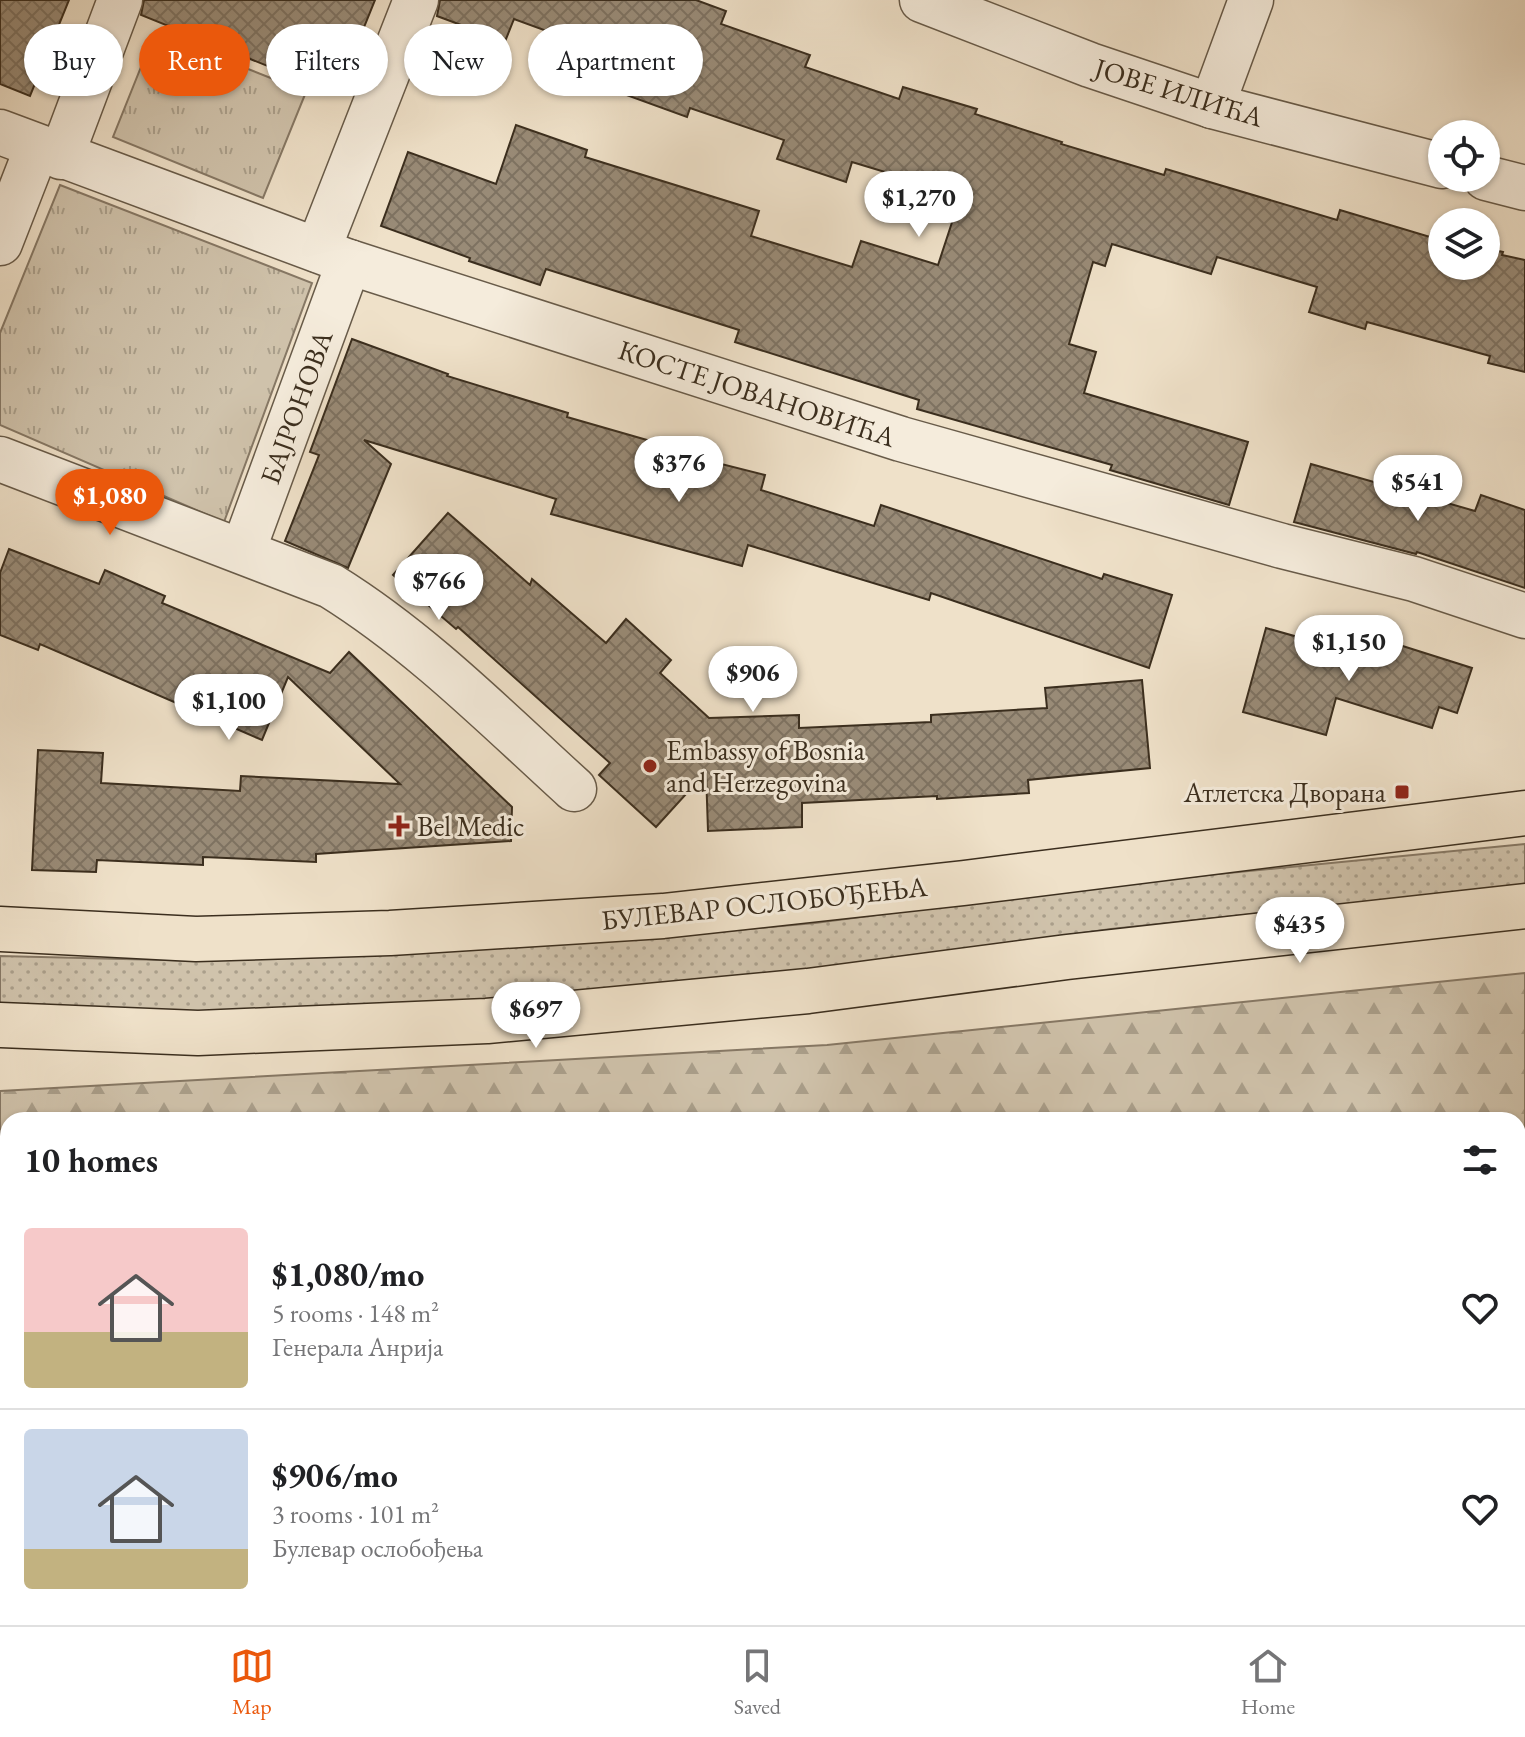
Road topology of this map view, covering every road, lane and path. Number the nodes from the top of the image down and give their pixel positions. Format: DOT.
graph roads {
  1 [pos="120,0"];
  2 [pos="416,0"];
  3 [pos="922,0"];
  4 [pos="1251,0"];
  5 [pos="1212,106"];
  6 [pos="33,145"];
  7 [pos="1428,162"];
  8 [pos="1500,182"];
  9 [pos="1525,188"];
  10 [pos="0,243"];
  11 [pos="333,256"];
  12 [pos="0,459"];
  13 [pos="243,551"];
  14 [pos="1525,616"];
  15 [pos="574,789"];
  16 [pos="1525,813"];
  17 [pos="1525,906"];
  18 [pos="0,929"];
  19 [pos="0,1025"];
  1 -- 6 [label="street"];
  2 -- 11 [label="street, БАЈРОНОВА"];
  3 -- 5 [label="street, ЈОВЕ ИЛИЋА"];
  4 -- 5 [label="street"];
  5 -- 7 [label="street, ЈОВЕ ИЛИЋА"];
  6 -- 10 [label="street"];
  6 -- 11 [label="street, КОСТЕ ЈОВАНОВИЋА"];
  8 -- 9 [label="street"];
  11 -- 13 [label="street, БАЈРОНОВА"];
  11 -- 14 [label="street, КОСТЕ ЈОВАНОВИЋА"];
  12 -- 13 [label="street"];
  13 -- 15 [label="street"];
  16 -- 18 [label="main road, БУЛЕВАР ОСЛОБОЂЕЊА"];
  17 -- 19 [label="main road"];
}
